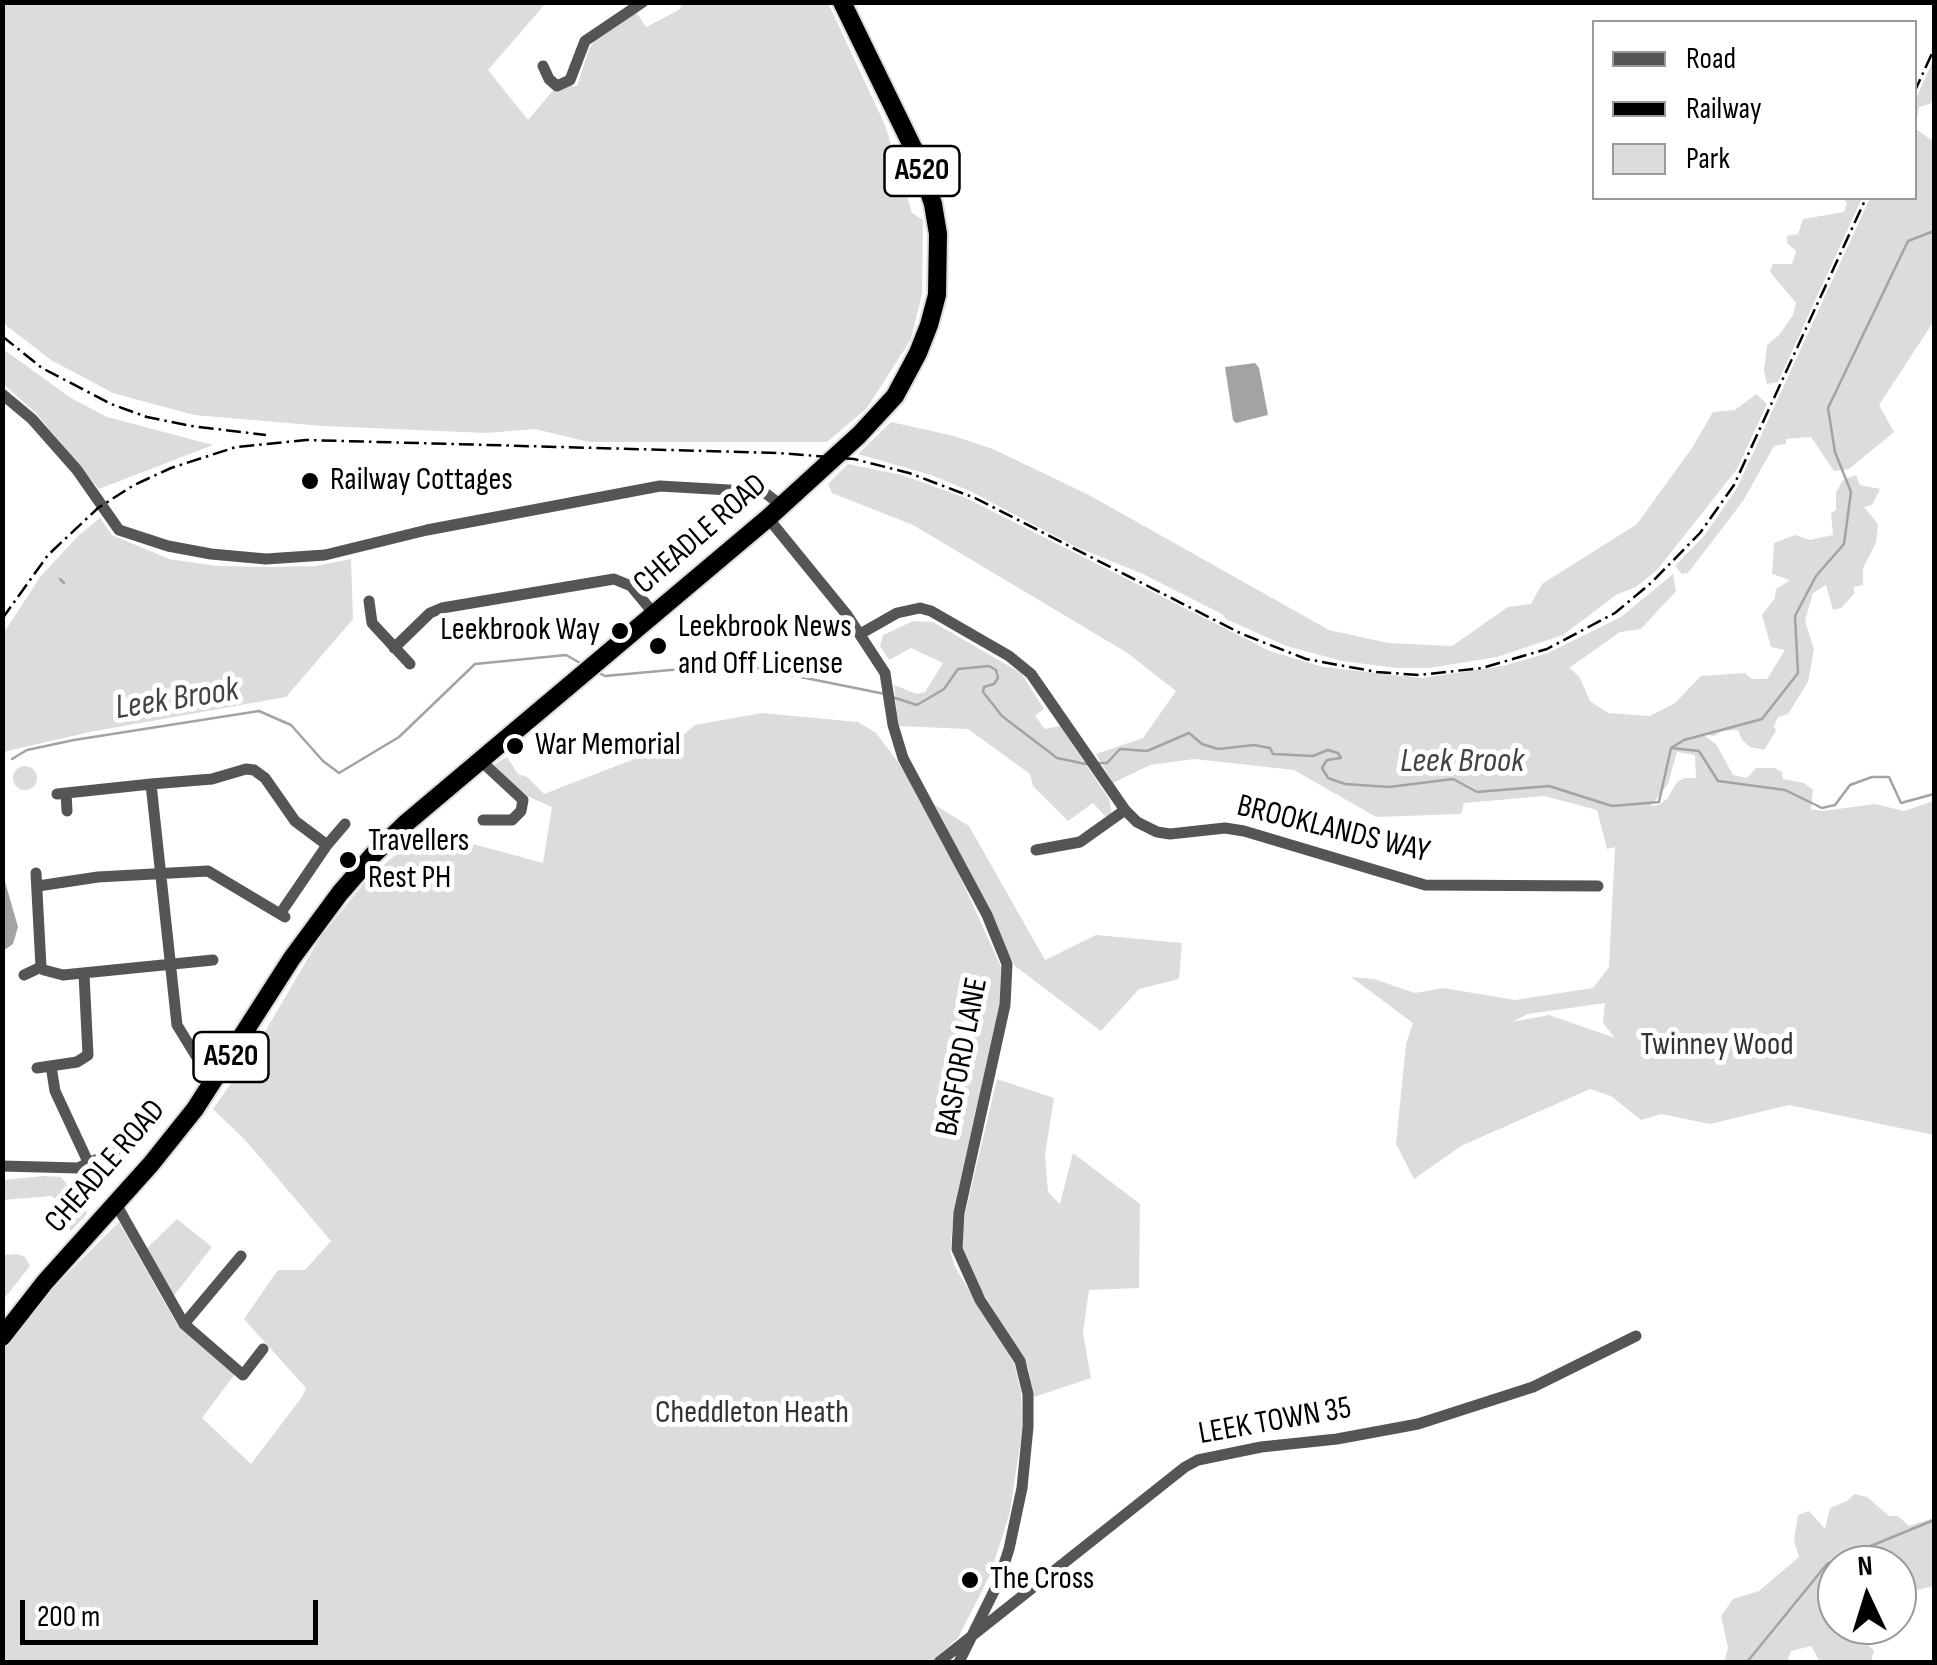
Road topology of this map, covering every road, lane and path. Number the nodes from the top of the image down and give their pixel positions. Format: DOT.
graph roads {
  1 [pos="643,2"];
  2 [pos="842,2"];
  3 [pos="544,66"];
  4 [pos="2,394"];
  5 [pos="775,512"];
  6 [pos="369,602"];
  7 [pos="655,615"];
  8 [pos="860,634"];
  9 [pos="394,648"];
  10 [pos="410,664"];
  11 [pos="481,761"];
  12 [pos="151,784"];
  13 [pos="1125,810"];
  14 [pos="67,811"];
  15 [pos="483,820"];
  16 [pos="345,824"];
  17 [pos="327,844"];
  18 [pos="1036,850"];
  19 [pos="160,875"];
  20 [pos="1598,886"];
  21 [pos="213,960"];
  22 [pos="169,965"];
  23 [pos="40,967"];
  24 [pos="84,974"];
  25 [pos="24,975"];
  26 [pos="221,1073"];
  27 [pos="145,1121"];
  28 [pos="89,1164"];
  29 [pos="2,1166"];
  30 [pos="116,1204"];
  31 [pos="240,1256"];
  32 [pos="184,1324"];
  33 [pos="1636,1336"];
  34 [pos="2,1337"];
  35 [pos="264,1349"];
  36 [pos="966,1642"];
  37 [pos="940,1662"];
  38 [pos="958,1662"];
  1 -- 3 [label="street"];
  2 -- 5 [label="highway, CHEADLE ROAD / A520"];
  4 -- 5 [label="street"];
  5 -- 7 [label="highway, CHEADLE ROAD / A520"];
  5 -- 8 [label="street, BASFORD LANE"];
  6 -- 9 [label="street"];
  7 -- 9 [label="street"];
  7 -- 11 [label="highway, CHEADLE ROAD / A520"];
  8 -- 13 [label="street, BROOKLANDS WAY"];
  8 -- 36 [label="street, BASFORD LANE"];
  9 -- 10 [label="street"];
  11 -- 15 [label="street"];
  11 -- 26 [label="highway, CHEADLE ROAD / A520"];
  12 -- 14 [label="street"];
  12 -- 17 [label="street"];
  12 -- 19 [label="street"];
  13 -- 18 [label="street"];
  13 -- 20 [label="street, BROOKLANDS WAY"];
  16 -- 17 [label="street"];
  17 -- 19 [label="street"];
  19 -- 22 [label="street"];
  19 -- 23 [label="street"];
  21 -- 22 [label="street"];
  22 -- 24 [label="street"];
  22 -- 26 [label="street"];
  23 -- 24 [label="street"];
  23 -- 25 [label="street"];
  24 -- 28 [label="street"];
  26 -- 30 [label="highway, CHEADLE ROAD / A520"];
  27 -- 28 [label="street"];
  28 -- 29 [label="street"];
  30 -- 32 [label="street"];
  30 -- 34 [label="highway, CHEADLE ROAD / A520"];
  31 -- 32 [label="street"];
  32 -- 35 [label="street"];
  33 -- 36 [label="street, LEEK TOWN 35"];
  36 -- 37 [label="street, LEEK TOWN 35"];
  36 -- 38 [label="street, BASFORD LANE"];
}
